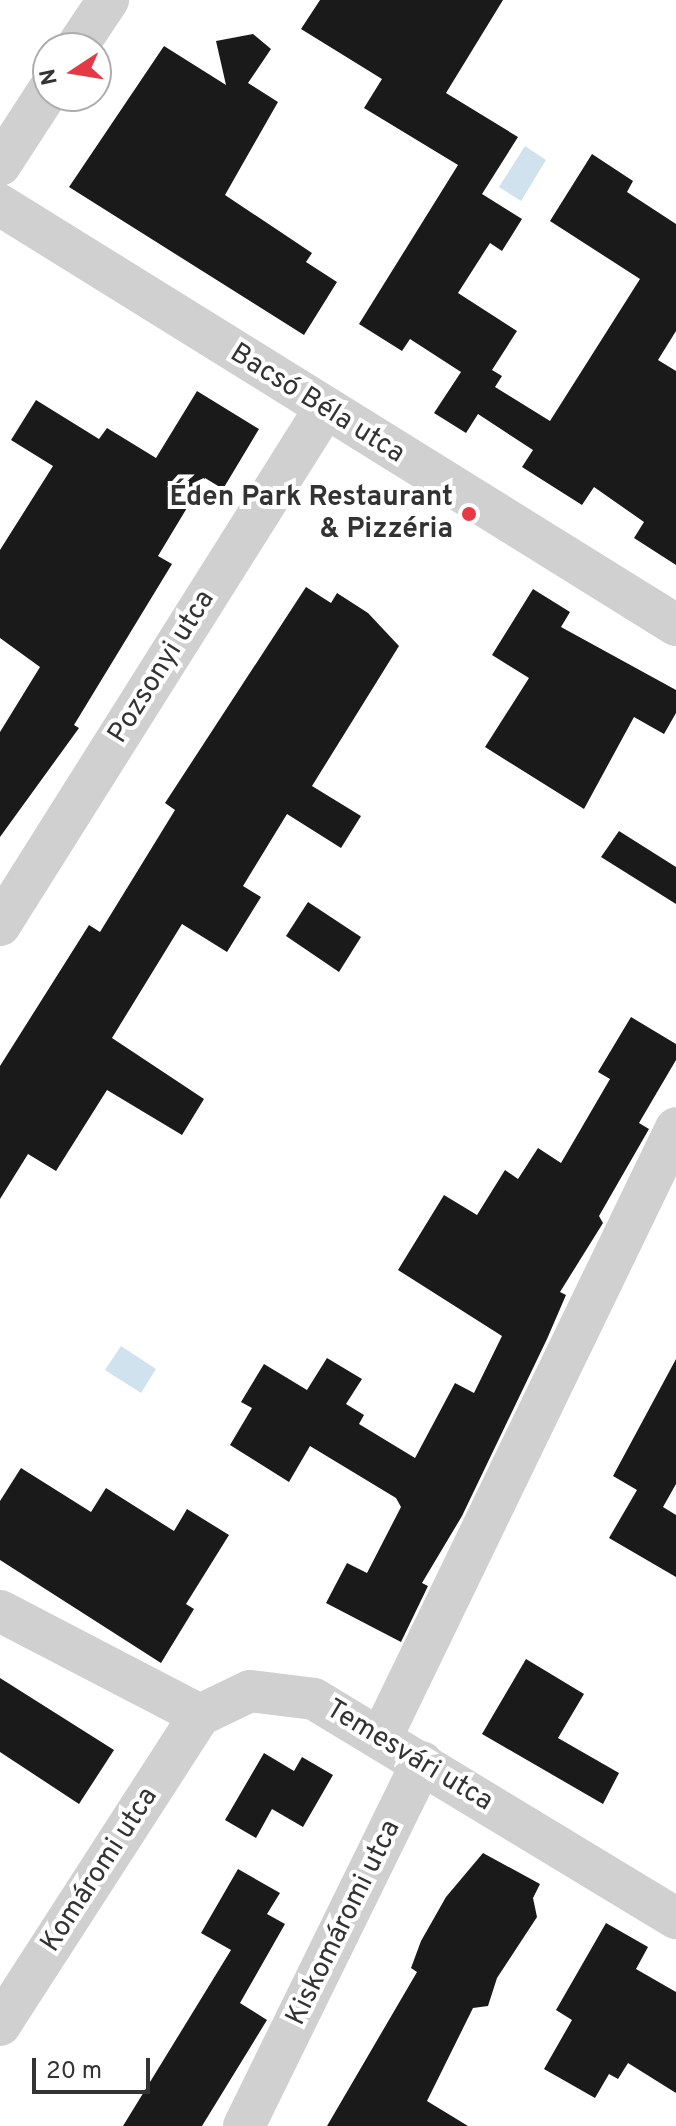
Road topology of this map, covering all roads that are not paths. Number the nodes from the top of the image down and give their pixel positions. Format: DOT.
graph roads {
  1 [pos="108,0"];
  2 [pos="87,32"];
  3 [pos="34,112"];
  4 [pos="0,165"];
  5 [pos="0,205"];
  6 [pos="324,410"];
  7 [pos="676,625"];
  8 [pos="0,925"];
  9 [pos="676,1128"];
  10 [pos="0,1611"];
  11 [pos="200,1715"];
  12 [pos="382,1736"];
  13 [pos="422,1762"];
  14 [pos="676,1918"];
  15 [pos="0,2025"];
  16 [pos="244,2126"];
  1 -- 2 [label="street"];
  3 -- 4 [label="street"];
  5 -- 6 [label="street, Bacsó Béla utca"];
  6 -- 7 [label="street, Bacsó Béla utca"];
  6 -- 8 [label="street, Pozsonyi utca"];
  9 -- 12 [label="street"];
  10 -- 11 [label="street"];
  11 -- 12 [label="street, Temesvári utca"];
  11 -- 15 [label="street, Komáromi utca"];
  12 -- 13 [label="street, Temesvári utca"];
  13 -- 14 [label="street, Temesvári utca"];
  13 -- 16 [label="street, Kiskomáromi utca"];
}
